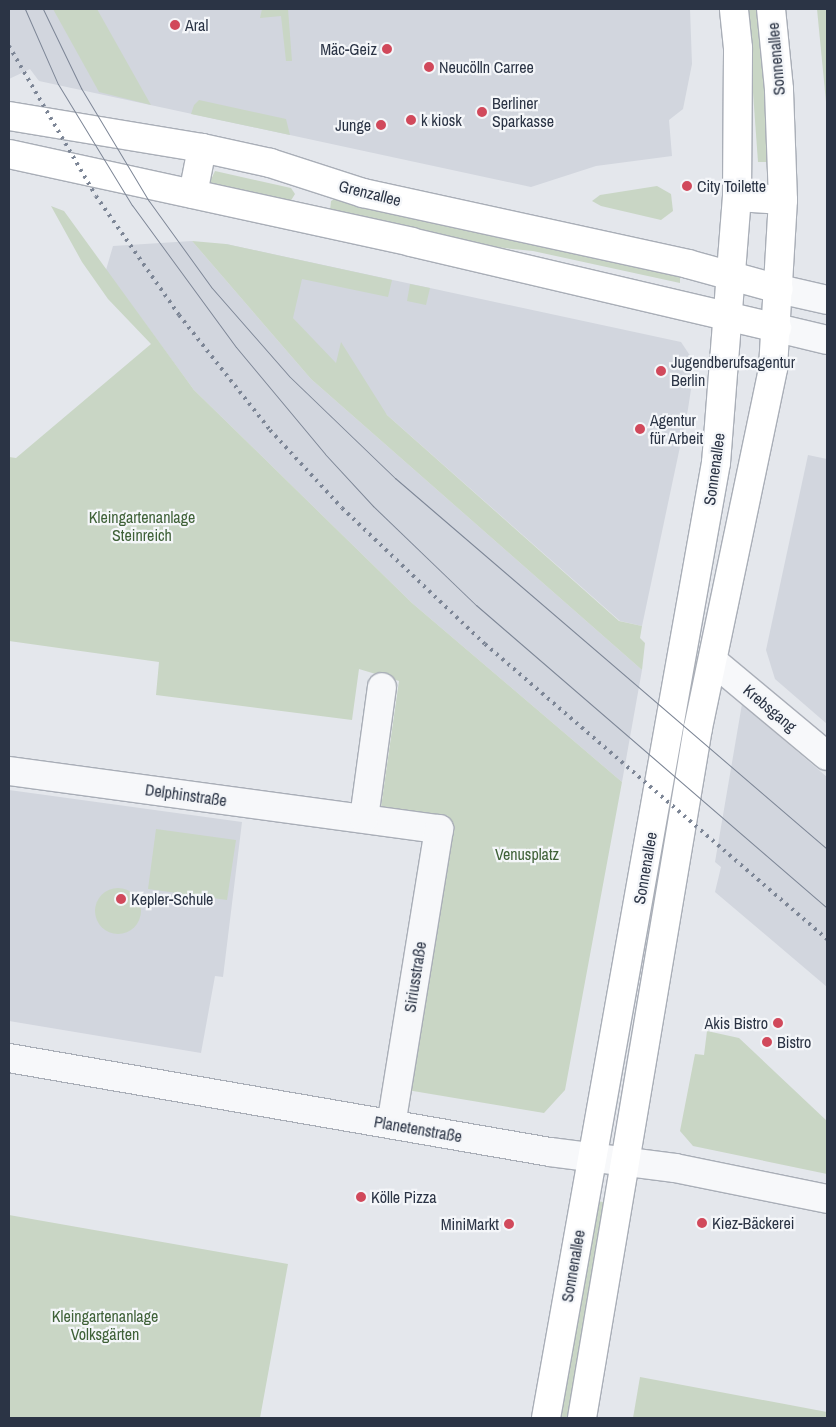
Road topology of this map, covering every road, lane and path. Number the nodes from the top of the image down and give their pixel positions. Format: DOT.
graph roads {
  1 [pos="734,9"];
  2 [pos="771,9"];
  3 [pos="9,116"];
  4 [pos="202,148"];
  5 [pos="9,154"];
  6 [pos="193,194"];
  7 [pos="737,197"];
  8 [pos="783,200"];
  9 [pos="731,276"];
  10 [pos="779,289"];
  11 [pos="827,300"];
  12 [pos="729,315"];
  13 [pos="777,328"];
  14 [pos="827,340"];
  15 [pos="713,661"];
  16 [pos="382,687"];
  17 [pos="827,756"];
  18 [pos="9,771"];
  19 [pos="364,818"];
  20 [pos="438,829"];
  21 [pos="9,1058"];
  22 [pos="391,1124"];
  23 [pos="592,1158"];
  24 [pos="627,1162"];
  25 [pos="827,1199"];
  26 [pos="546,1418"];
  27 [pos="582,1418"];
  1 -- 7 [label="main road"];
  2 -- 8 [label="main road, Sonnenallee"];
  3 -- 4 [label="main road, Grenzallee"];
  4 -- 6 [label="main road"];
  4 -- 9 [label="main road, Grenzallee"];
  5 -- 6 [label="main road"];
  6 -- 12 [label="main road"];
  7 -- 8 [label="main road"];
  7 -- 9 [label="main road"];
  8 -- 10 [label="main road, Sonnenallee"];
  9 -- 10 [label="main road, Grenzallee"];
  9 -- 12 [label="main road, Sonnenallee"];
  10 -- 11 [label="street"];
  10 -- 13 [label="main road, Sonnenallee"];
  12 -- 13 [label="main road"];
  12 -- 23 [label="main road, Sonnenallee"];
  13 -- 14 [label="street"];
  13 -- 15 [label="main road, Sonnenallee"];
  15 -- 17 [label="street, Krebsgang"];
  15 -- 24 [label="main road, Sonnenallee"];
  16 -- 19 [label="street"];
  18 -- 19 [label="street, Delphinstraße"];
  19 -- 20 [label="street, Delphinstraße"];
  20 -- 22 [label="street, Siriusstraße"];
  21 -- 22 [label="street, Planetenstraße"];
  22 -- 23 [label="street, Planetenstraße"];
  23 -- 24 [label="street, Planetenstraße"];
  23 -- 26 [label="main road, Sonnenallee"];
  24 -- 25 [label="street, Planetenstraße"];
  24 -- 27 [label="main road, Sonnenallee"];
}
